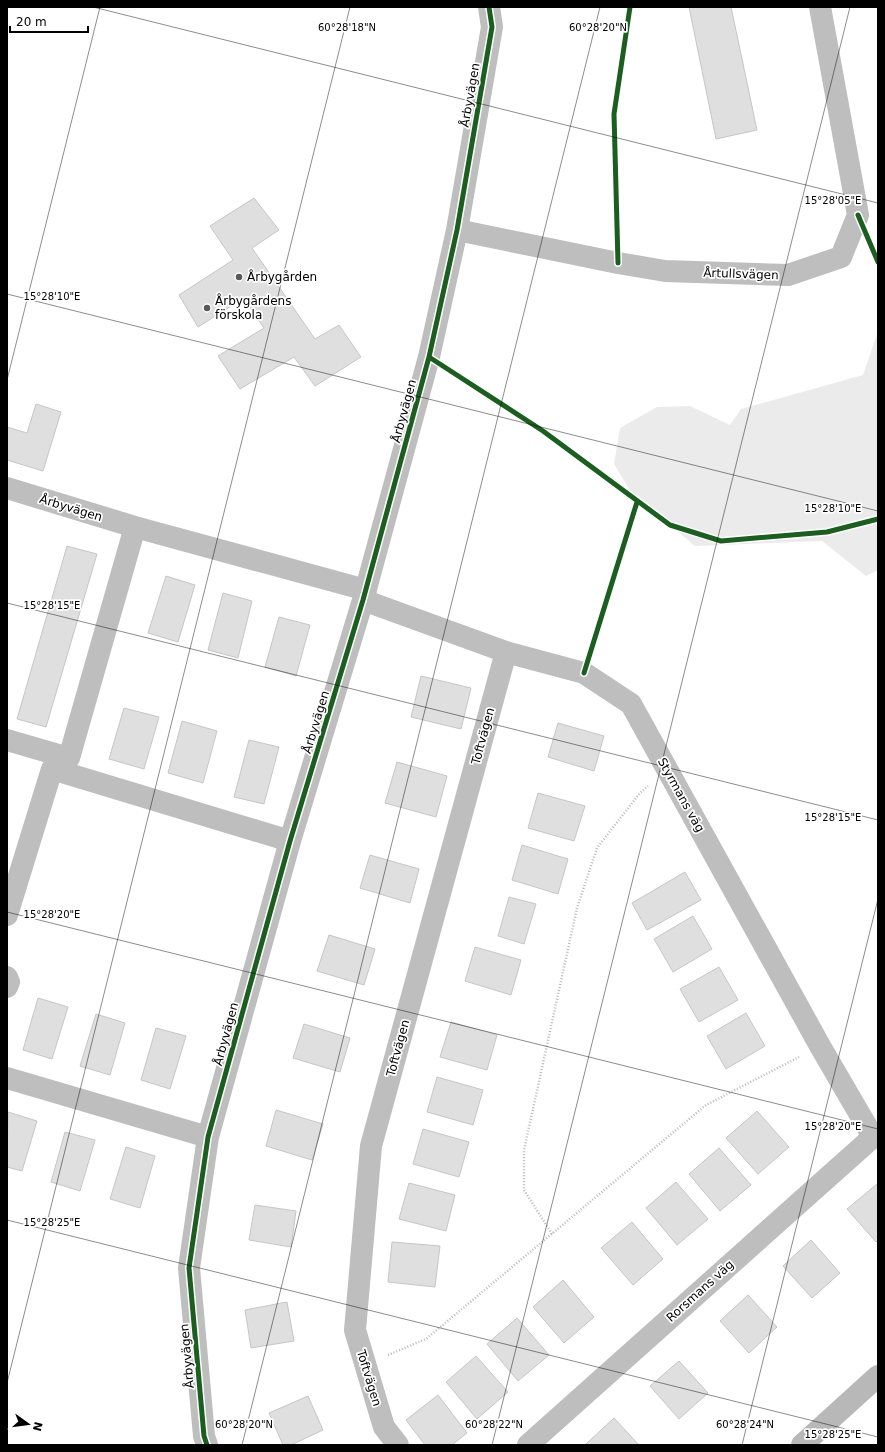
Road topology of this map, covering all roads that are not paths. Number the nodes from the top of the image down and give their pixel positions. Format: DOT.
graph roads {
  1 [pos="489,7"];
  2 [pos="820,7"];
  3 [pos="457,230"];
  4 [pos="7,488"];
  5 [pos="135,527"];
  6 [pos="364,595"];
  7 [pos="506,652"];
  8 [pos="7,740"];
  9 [pos="60,764"];
  10 [pos="290,841"];
  11 [pos="7,915"];
  12 [pos="7,977"];
  13 [pos="7,987"];
  14 [pos="7,1078"];
  15 [pos="208,1137"];
  16 [pos="873,1137"];
  17 [pos="878,1376"];
  18 [pos="207,1445"];
  19 [pos="398,1445"];
  20 [pos="528,1445"];
  21 [pos="802,1445"];
  1 -- 3 [label="street, Årbyvägen"];
  2 -- 3 [label="street, Årtullsvägen"];
  3 -- 6 [label="street, Årbyvägen"];
  4 -- 5 [label="street, Årbyvägen"];
  5 -- 6 [label="street, Årbyvägen"];
  5 -- 9 [label="street"];
  6 -- 7 [label="street, Styrmans väg"];
  6 -- 10 [label="street, Årbyvägen"];
  7 -- 16 [label="street, Styrmans väg"];
  7 -- 19 [label="street, Toftvägen"];
  8 -- 9 [label="street"];
  9 -- 10 [label="street"];
  9 -- 11 [label="street"];
  10 -- 15 [label="street, Årbyvägen"];
  12 -- 13 [label="street"];
  14 -- 15 [label="street"];
  15 -- 18 [label="street, Årbyvägen"];
  16 -- 20 [label="street, Rorsmans väg"];
  17 -- 21 [label="street"];
}
